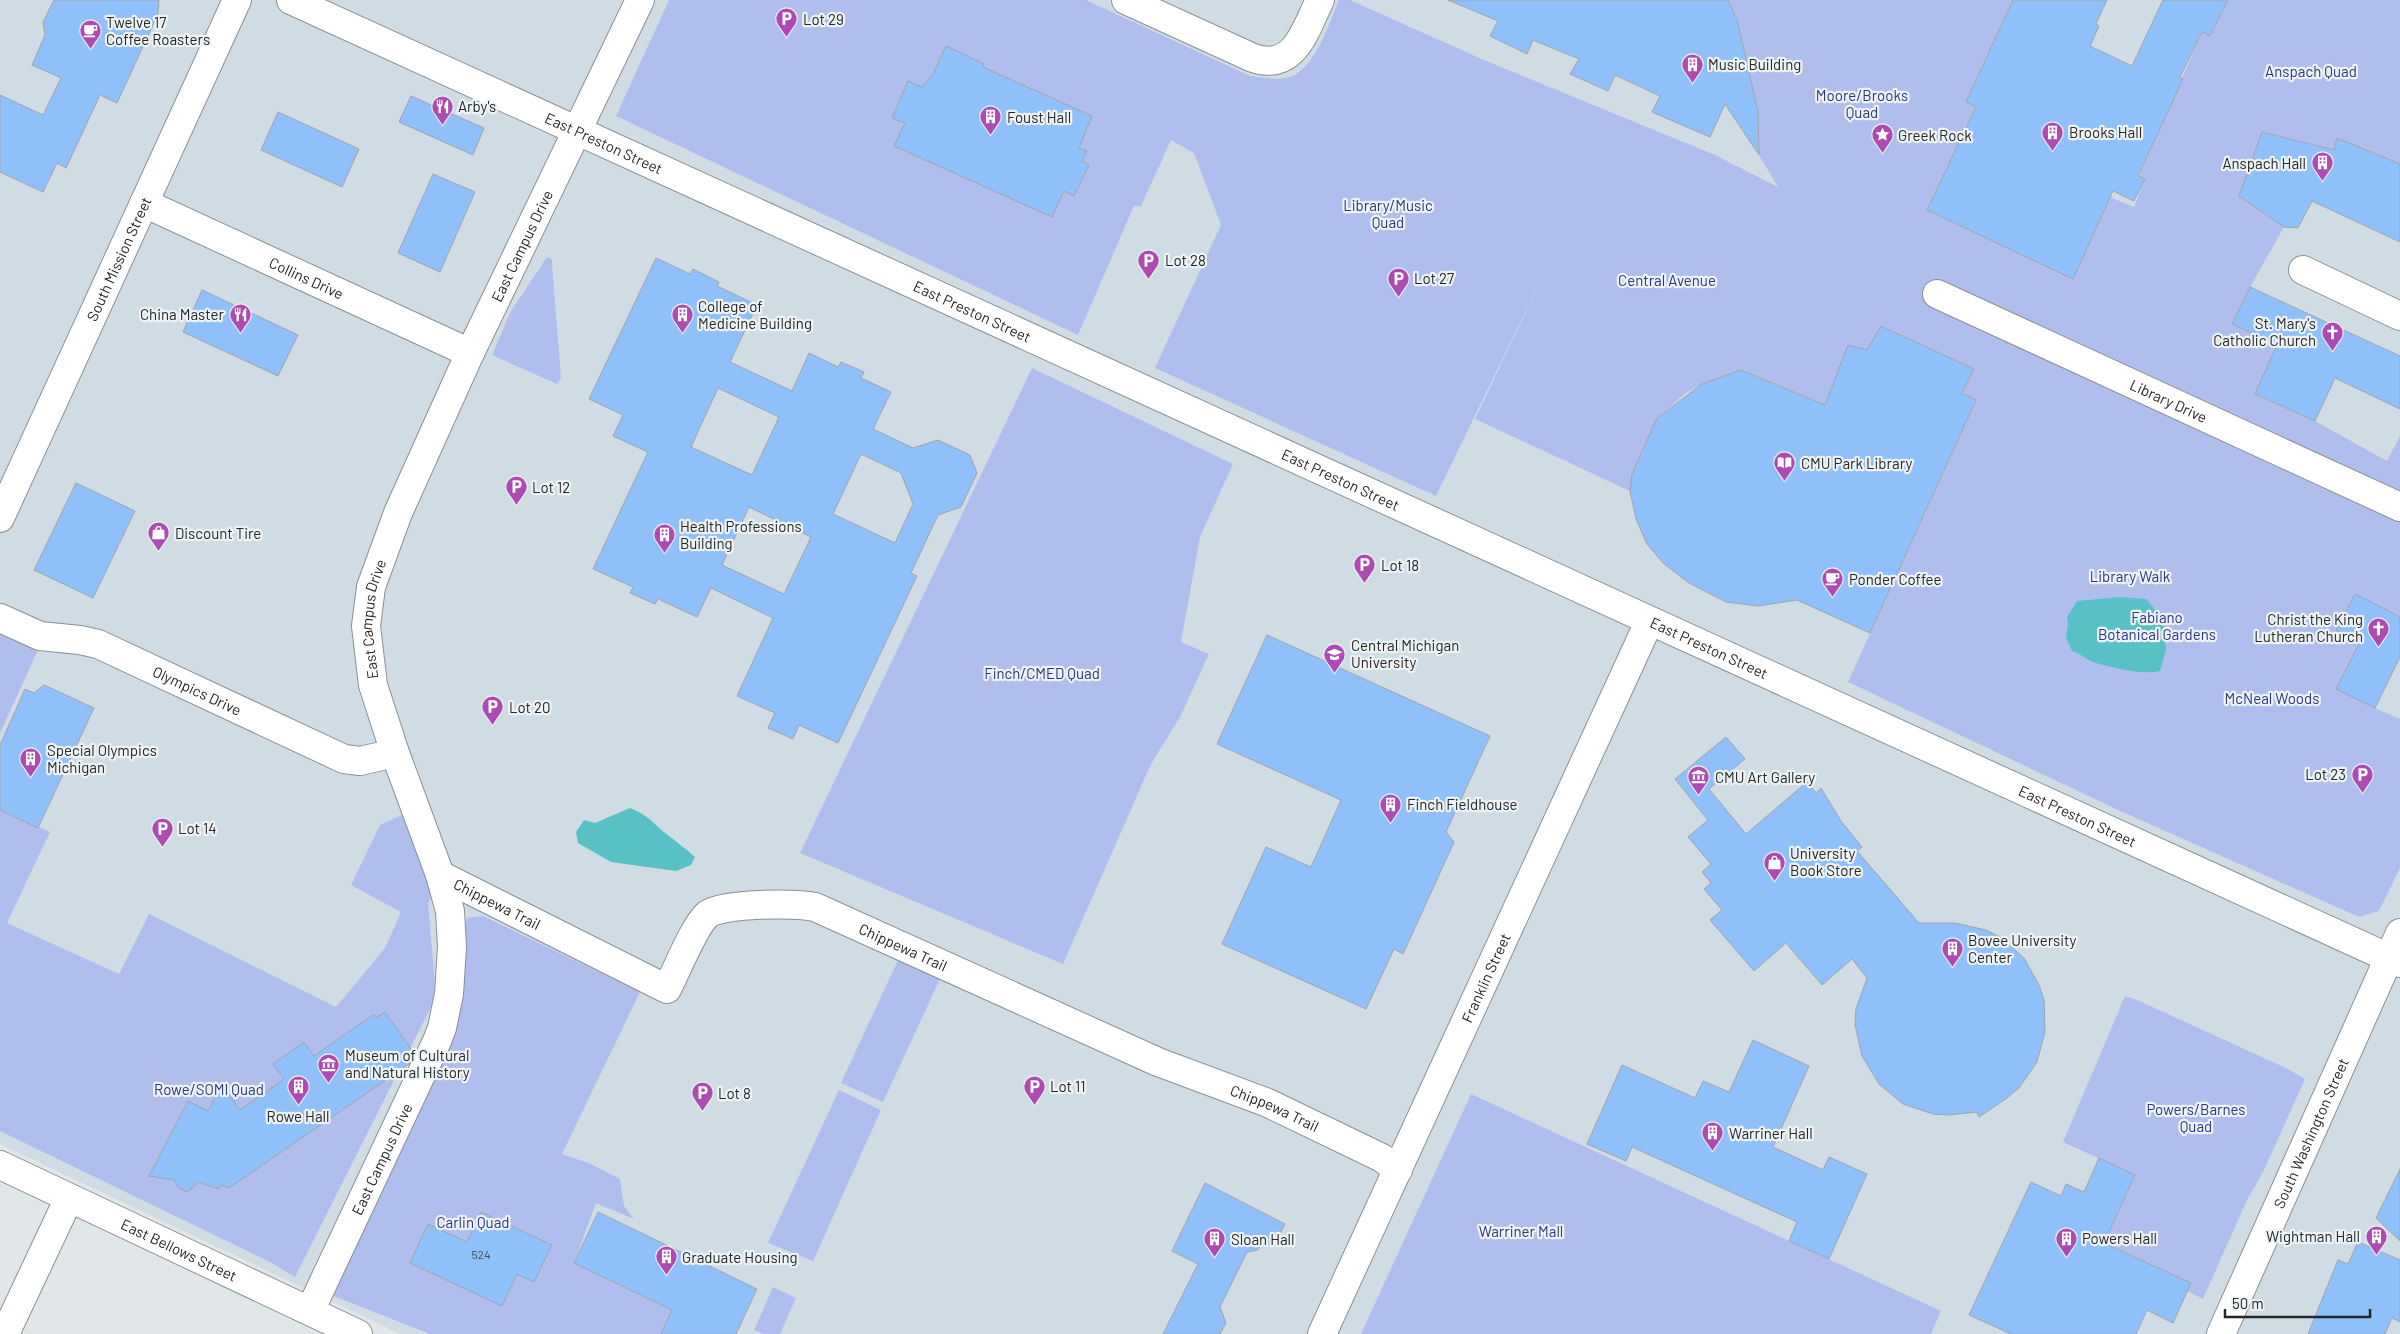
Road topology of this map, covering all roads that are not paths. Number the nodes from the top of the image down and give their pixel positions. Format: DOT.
graph roads {
  1 [pos="237,0"];
  2 [pos="291,0"];
  3 [pos="640,0"];
  4 [pos="1126,0"];
  5 [pos="1320,0"];
  6 [pos="577,131"];
  7 [pos="144,203"];
  8 [pos="2304,270"];
  9 [pos="1937,294"];
  10 [pos="2400,316"];
  11 [pos="470,353"];
  12 [pos="2400,507"];
  13 [pos="0,518"];
  14 [pos="0,618"];
  15 [pos="1649,622"];
  16 [pos="394,753"];
  17 [pos="440,875"];
  18 [pos="2400,933"];
  19 [pos="2395,961"];
  20 [pos="0,1165"];
  21 [pos="1398,1170"];
  22 [pos="69,1198"];
  23 [pos="310,1311"];
  24 [pos="6,1334"];
  25 [pos="358,1334"];
  26 [pos="1322,1334"];
  27 [pos="2221,1334"];
  1 -- 7 [label="street, South Mission Street"];
  2 -- 6 [label="street, East Preston Street"];
  3 -- 6 [label="street, East Campus Drive"];
  4 -- 5 [label="street"];
  6 -- 11 [label="street, East Campus Drive"];
  6 -- 15 [label="street, East Preston Street"];
  7 -- 11 [label="street, Collins Drive"];
  7 -- 13 [label="street, South Mission Street"];
  8 -- 10 [label="street"];
  9 -- 12 [label="street, Library Drive"];
  11 -- 16 [label="street, East Campus Drive"];
  14 -- 16 [label="street, Olympics Drive"];
  15 -- 19 [label="street, East Preston Street"];
  15 -- 21 [label="street, Franklin Street"];
  16 -- 17 [label="street, East Campus Drive"];
  17 -- 21 [label="street, Chippewa Trail"];
  17 -- 23 [label="street, East Campus Drive"];
  18 -- 19 [label="street, South Washington Street"];
  19 -- 27 [label="street, South Washington Street"];
  20 -- 22 [label="street, East Bellows Street"];
  21 -- 26 [label="street, Franklin Street"];
  22 -- 23 [label="street, East Bellows Street"];
  22 -- 24 [label="street"];
  23 -- 25 [label="street, East Bellows Street"];
}
